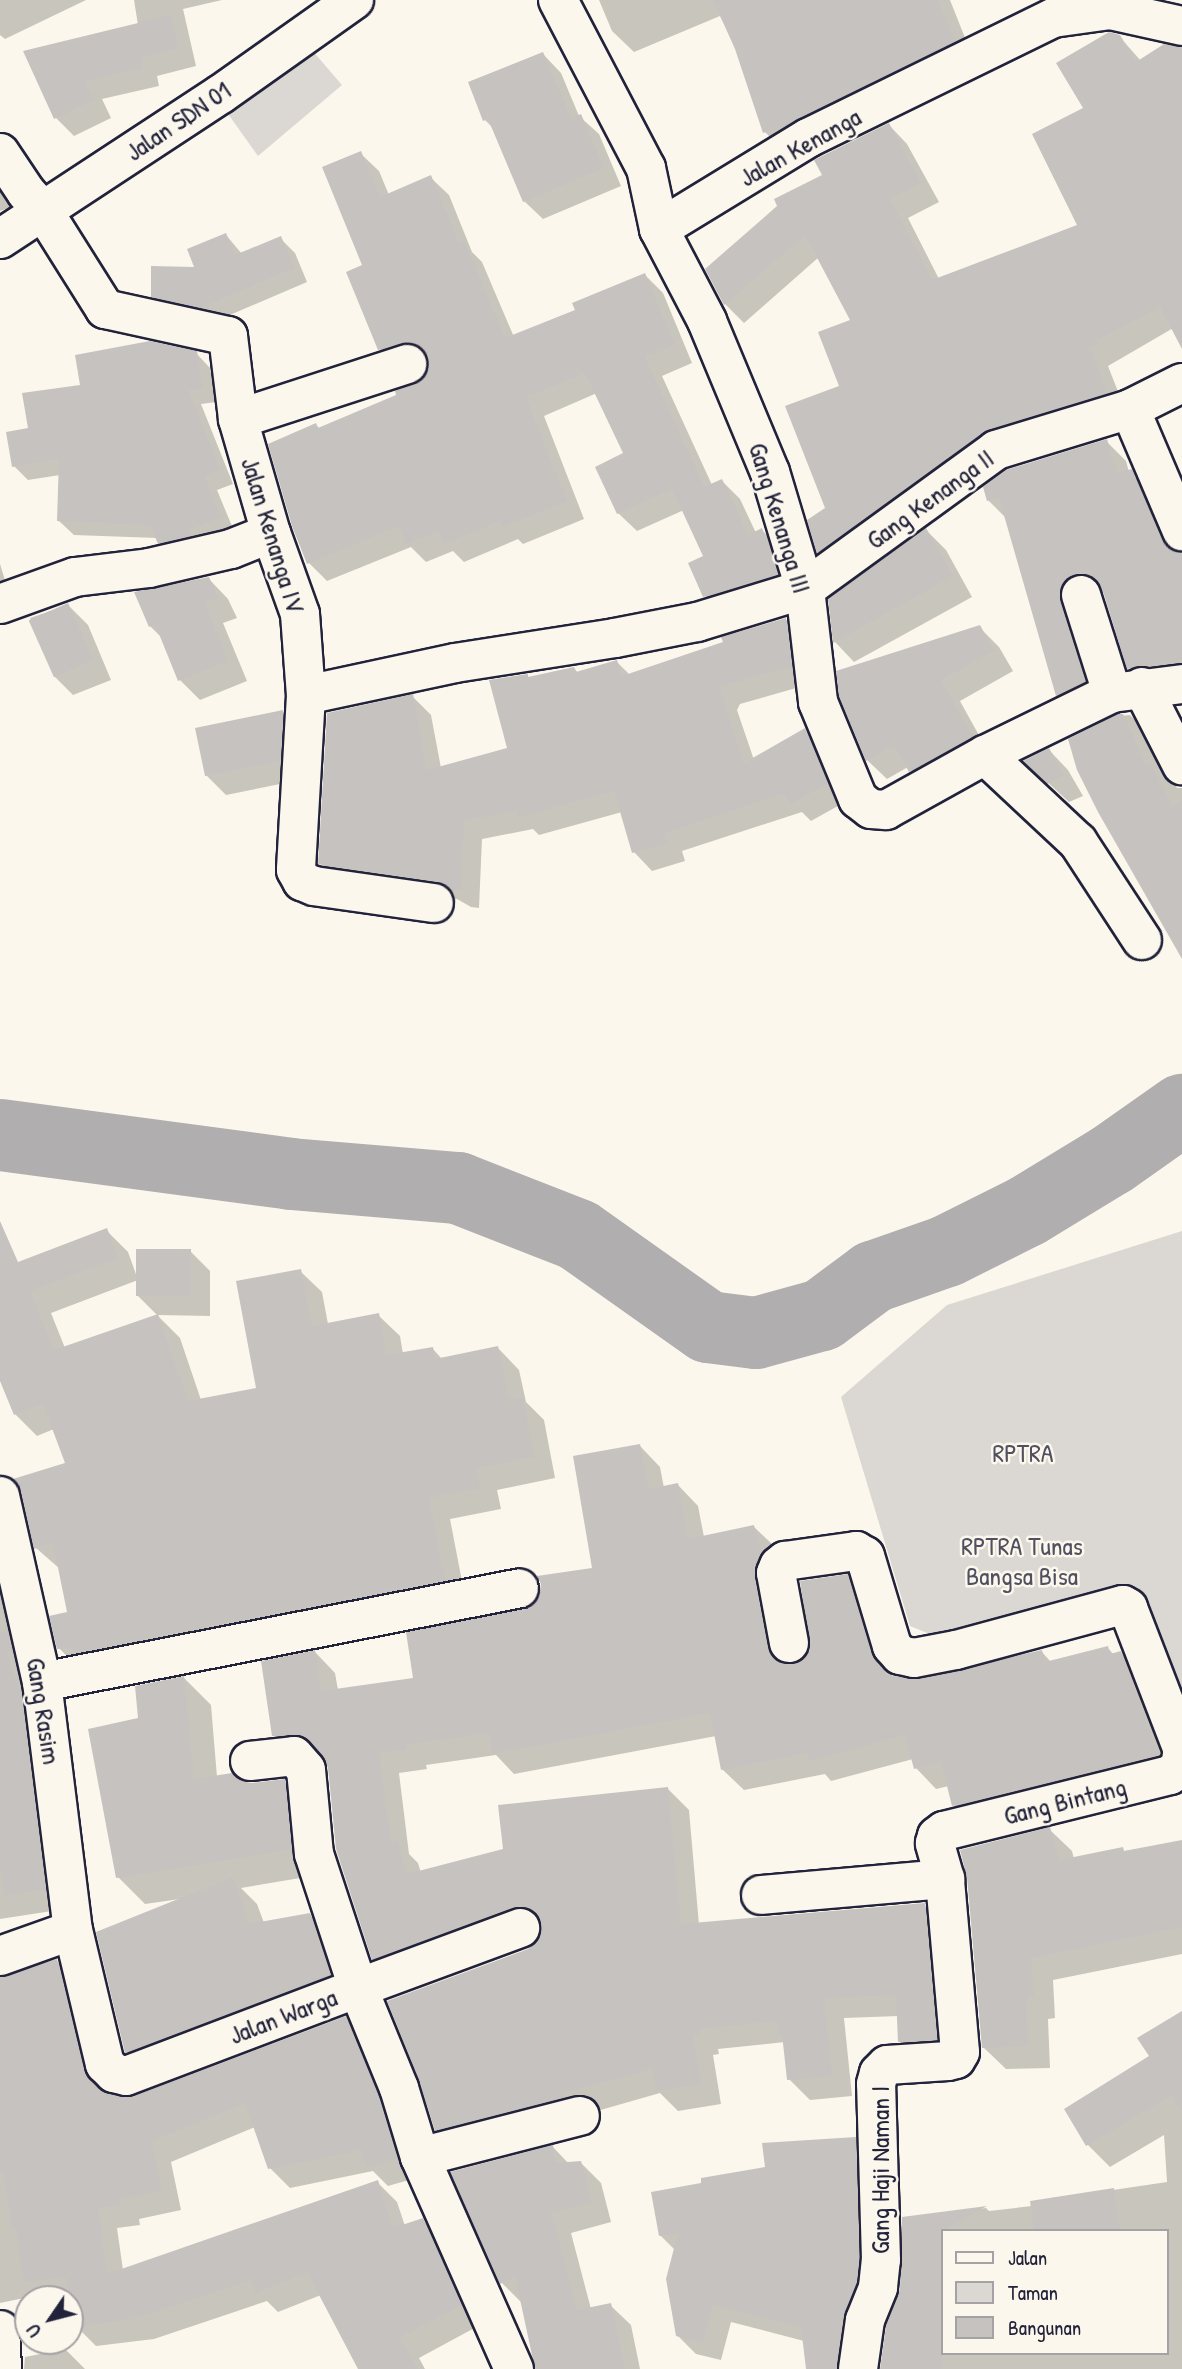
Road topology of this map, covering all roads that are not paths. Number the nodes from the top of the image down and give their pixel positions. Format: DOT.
graph roads {
  1 [pos="354,0"];
  2 [pos="558,0"];
  3 [pos="1182,26"];
  4 [pos="0,153"];
  5 [pos="44,212"];
  6 [pos="659,229"];
  7 [pos="0,239"];
  8 [pos="407,364"];
  9 [pos="1182,383"];
  10 [pos="1130,409"];
  11 [pos="238,419"];
  12 [pos="1182,531"];
  13 [pos="271,533"];
  14 [pos="805,589"];
  15 [pos="1081,594"];
  16 [pos="0,604"];
  17 [pos="1182,684"];
  18 [pos="1127,690"];
  19 [pos="306,695"];
  20 [pos="985,755"];
  21 [pos="1182,765"];
  22 [pos="435,903"];
  23 [pos="1142,940"];
  24 [pos="0,1496"];
  25 [pos="519,1588"];
  26 [pos="789,1643"];
  27 [pos="42,1682"];
  28 [pos="1182,1748"];
  29 [pos="1182,1755"];
  30 [pos="250,1761"];
  31 [pos="937,1836"];
  32 [pos="944,1879"];
  33 [pos="761,1895"];
  34 [pos="520,1928"];
  35 [pos="74,1930"];
  36 [pos="0,1956"];
  37 [pos="358,1988"];
  38 [pos="580,2116"];
  39 [pos="420,2157"];
  40 [pos="0,2330"];
  41 [pos="2,2369"];
  42 [pos="514,2369"];
  43 [pos="858,2369"];
  1 -- 5 [label="street, Jalan SDN 01"];
  2 -- 6 [label="street"];
  3 -- 6 [label="street, Jalan Kenanga"];
  4 -- 5 [label="street"];
  5 -- 7 [label="street, Jalan SDN 01"];
  5 -- 11 [label="street, Jalan Kenanga IV"];
  6 -- 14 [label="street, Gang Kenanga III"];
  8 -- 11 [label="street"];
  9 -- 10 [label="street, Gang Kenanga II"];
  10 -- 12 [label="street"];
  10 -- 14 [label="street, Gang Kenanga II"];
  11 -- 13 [label="street, Jalan Kenanga IV"];
  13 -- 16 [label="street"];
  13 -- 19 [label="street, Jalan Kenanga IV"];
  14 -- 19 [label="street, Gang Kenanga II"];
  14 -- 20 [label="street, Gang Kenanga III"];
  15 -- 18 [label="street"];
  17 -- 18 [label="street"];
  18 -- 20 [label="street"];
  18 -- 21 [label="street"];
  19 -- 22 [label="street, Jalan Kenanga IV"];
  20 -- 23 [label="street"];
  24 -- 27 [label="street, Gang Rasim"];
  25 -- 27 [label="street"];
  26 -- 28 [label="street"];
  27 -- 35 [label="street, Gang Rasim"];
  29 -- 31 [label="street, Gang Bintang"];
  30 -- 37 [label="street"];
  31 -- 32 [label="street, Gang Haji Naman I"];
  32 -- 33 [label="street"];
  32 -- 43 [label="street, Gang Haji Naman I"];
  34 -- 37 [label="street"];
  35 -- 36 [label="street"];
  35 -- 37 [label="street, Jalan Warga"];
  37 -- 39 [label="street, Jalan Warga"];
  38 -- 39 [label="street"];
  39 -- 42 [label="street, Jalan Warga"];
  40 -- 41 [label="street"];
}
